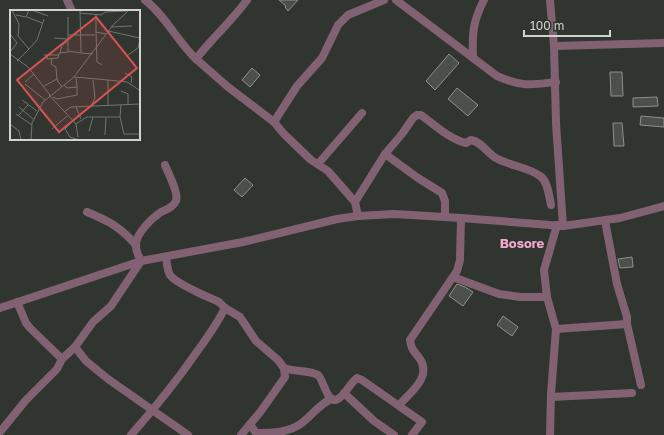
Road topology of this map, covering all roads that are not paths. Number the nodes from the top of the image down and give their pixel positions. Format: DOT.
graph roads {
  1 [pos="67,0"];
  2 [pos="144,0"];
  3 [pos="247,0"];
  4 [pos="384,0"];
  5 [pos="396,0"];
  6 [pos="484,0"];
  7 [pos="550,0"];
  8 [pos="72,10"];
  9 [pos="664,43"];
  10 [pos="554,46"];
  11 [pos="474,57"];
  12 [pos="196,58"];
  13 [pos="556,82"];
  14 [pos="362,114"];
  15 [pos="274,122"];
  16 [pos="385,154"];
  17 [pos="318,164"];
  18 [pos="165,165"];
  19 [pos="355,202"];
  20 [pos="551,205"];
  21 [pos="664,206"];
  22 [pos="87,212"];
  23 [pos="358,216"];
  24 [pos="445,217"];
  25 [pos="462,218"];
  26 [pos="605,221"];
  27 [pos="560,226"];
  28 [pos="136,245"];
  29 [pos="166,257"];
  30 [pos="141,261"];
  31 [pos="453,277"];
  32 [pos="547,297"];
  33 [pos="17,302"];
  34 [pos="0,308"];
  35 [pos="225,308"];
  36 [pos="627,324"];
  37 [pos="556,329"];
  38 [pos="75,347"];
  39 [pos="62,359"];
  40 [pos="284,368"];
  41 [pos="641,386"];
  42 [pos="344,393"];
  43 [pos="632,393"];
  44 [pos="550,397"];
  45 [pos="331,399"];
  46 [pos="399,404"];
  47 [pos="153,410"];
  48 [pos="250,424"];
  49 [pos="0,432"];
  50 [pos="131,435"];
  51 [pos="188,435"];
  52 [pos="241,435"];
  53 [pos="394,435"];
  54 [pos="412,435"];
  55 [pos="550,435"];
  1 -- 8 [label="street"];
  2 -- 12 [label="street"];
  3 -- 12 [label="street"];
  4 -- 15 [label="street"];
  5 -- 11 [label="street"];
  6 -- 11 [label="street"];
  7 -- 10 [label="street"];
  9 -- 10 [label="street"];
  10 -- 13 [label="street"];
  11 -- 13 [label="street"];
  12 -- 15 [label="street"];
  13 -- 27 [label="street"];
  14 -- 17 [label="street"];
  15 -- 17 [label="street"];
  16 -- 19 [label="street"];
  16 -- 20 [label="street"];
  16 -- 24 [label="street"];
  17 -- 19 [label="street"];
  18 -- 28 [label="street"];
  19 -- 23 [label="street"];
  21 -- 26 [label="street"];
  22 -- 28 [label="street"];
  23 -- 24 [label="street"];
  23 -- 29 [label="street"];
  24 -- 25 [label="street"];
  25 -- 27 [label="street"];
  25 -- 31 [label="street"];
  26 -- 27 [label="street"];
  26 -- 36 [label="street"];
  27 -- 32 [label="street"];
  28 -- 30 [label="street"];
  29 -- 30 [label="street"];
  29 -- 35 [label="street"];
  30 -- 33 [label="street"];
  30 -- 38 [label="street"];
  31 -- 32 [label="street"];
  31 -- 46 [label="street"];
  32 -- 37 [label="street"];
  33 -- 34 [label="street"];
  33 -- 39 [label="street"];
  35 -- 40 [label="street"];
  35 -- 47 [label="street"];
  36 -- 37 [label="street"];
  36 -- 41 [label="street"];
  37 -- 44 [label="street"];
  38 -- 39 [label="street"];
  38 -- 47 [label="street"];
  39 -- 49 [label="street"];
  40 -- 45 [label="street"];
  40 -- 48 [label="street"];
  42 -- 45 [label="street"];
  42 -- 46 [label="street"];
  42 -- 53 [label="street"];
  43 -- 44 [label="street"];
  44 -- 55 [label="street"];
  45 -- 48 [label="street"];
  46 -- 54 [label="street"];
  47 -- 50 [label="street"];
  47 -- 51 [label="street"];
  48 -- 52 [label="street"];
}
